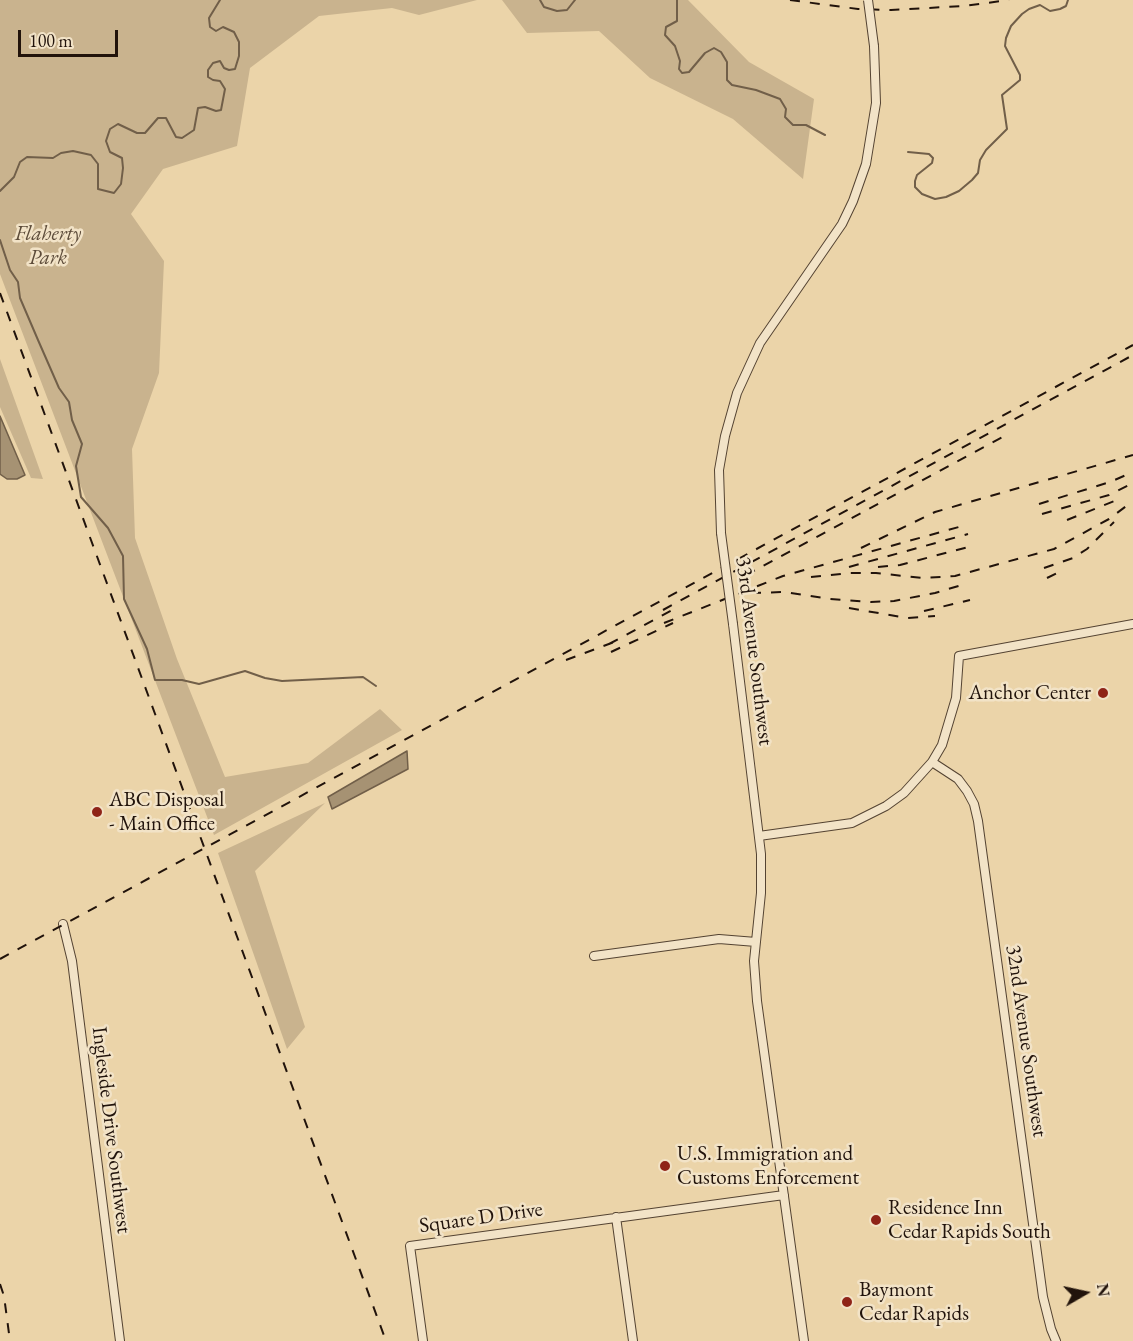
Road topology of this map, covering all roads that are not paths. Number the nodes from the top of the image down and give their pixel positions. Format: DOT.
graph roads {
  1 [pos="868,0"];
  2 [pos="1133,624"];
  3 [pos="932,762"];
  4 [pos="759,836"];
  5 [pos="63,924"];
  6 [pos="756,942"];
  7 [pos="594,956"];
  8 [pos="784,1195"];
  9 [pos="616,1218"];
  10 [pos="120,1341"];
  11 [pos="423,1341"];
  12 [pos="633,1341"];
  13 [pos="804,1341"];
  14 [pos="1056,1341"];
  1 -- 4 [label="street, 33rd Avenue Southwest, bridge"];
  2 -- 3 [label="street"];
  3 -- 4 [label="street"];
  3 -- 14 [label="street, 32nd Avenue Southwest"];
  4 -- 6 [label="street, 33rd Avenue Southwest"];
  5 -- 10 [label="street, Ingleside Drive Southwest"];
  6 -- 7 [label="street"];
  6 -- 8 [label="street, 33rd Avenue Southwest"];
  8 -- 9 [label="street, Square D Drive"];
  8 -- 13 [label="street, 33rd Avenue Southwest"];
  9 -- 11 [label="street, Square D Drive"];
  9 -- 12 [label="street"];
}
